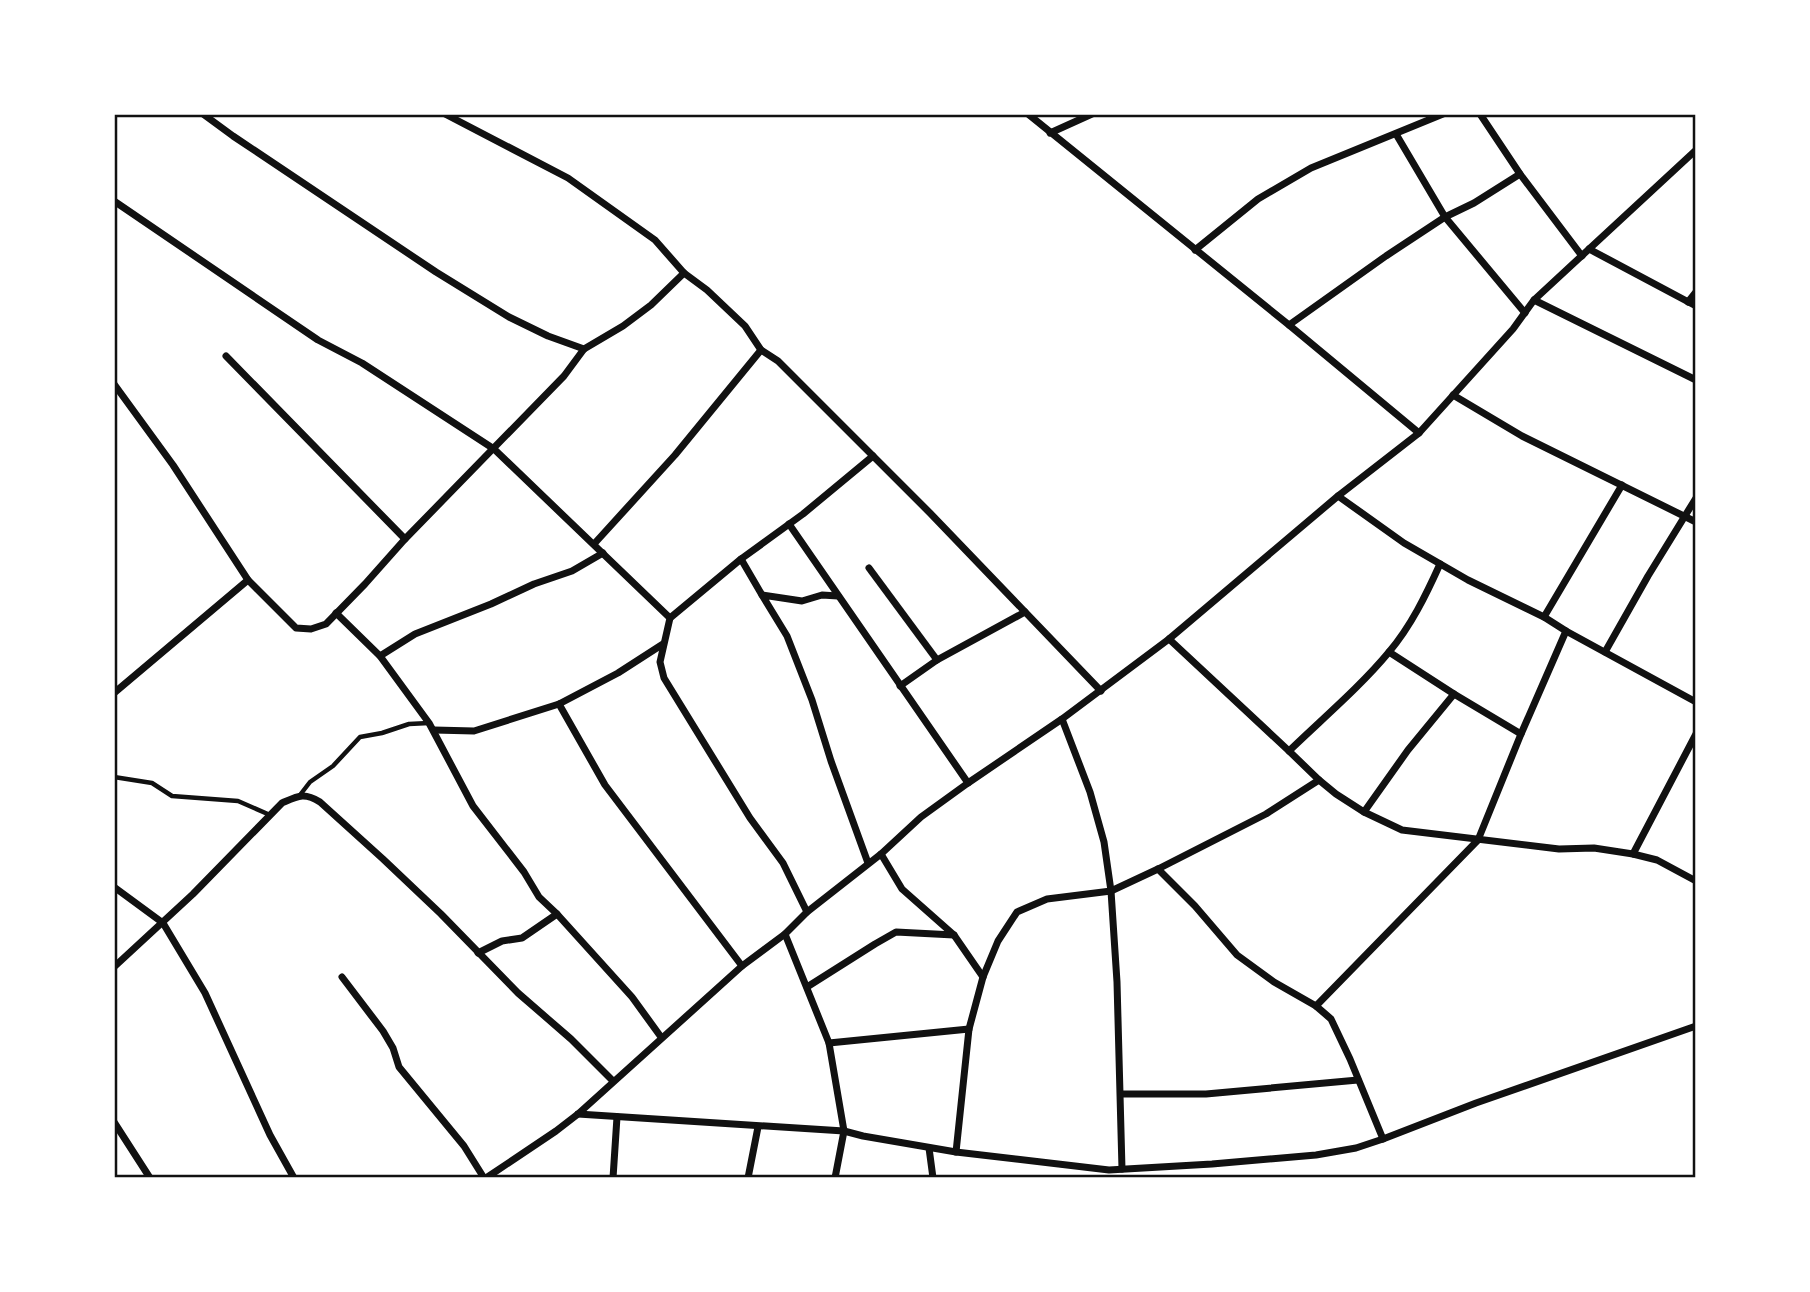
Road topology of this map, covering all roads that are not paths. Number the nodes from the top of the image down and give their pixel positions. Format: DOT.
graph roads {
  1 [pos="203,114"];
  2 [pos="445,114"];
  3 [pos="1028,114"];
  4 [pos="1091,114"];
  5 [pos="1443,114"];
  6 [pos="1480,114"];
  7 [pos="1050,133"];
  8 [pos="1396,134"];
  9 [pos="1696,150"];
  10 [pos="1520,174"];
  11 [pos="114,201"];
  12 [pos="1445,217"];
  13 [pos="1589,249"];
  14 [pos="1195,250"];
  15 [pos="1582,256"];
  16 [pos="684,273"];
  17 [pos="1696,292"];
  18 [pos="1534,300"];
  19 [pos="1688,302"];
  20 [pos="1696,306"];
  21 [pos="1525,313"];
  22 [pos="1289,325"];
  23 [pos="584,349"];
  24 [pos="761,350"];
  25 [pos="226,356"];
  26 [pos="1696,380"];
  27 [pos="114,384"];
  28 [pos="1453,395"];
  29 [pos="1419,433"];
  30 [pos="494,449"];
  31 [pos="873,456"];
  32 [pos="1622,485"];
  33 [pos="1338,496"];
  34 [pos="1696,498"];
  35 [pos="1686,516"];
  36 [pos="1696,522"];
  37 [pos="789,524"];
  38 [pos="405,539"];
  39 [pos="594,544"];
  40 [pos="603,553"];
  41 [pos="741,559"];
  42 [pos="1440,564"];
  43 [pos="869,568"];
  44 [pos="248,580"];
  45 [pos="762,595"];
  46 [pos="838,596"];
  47 [pos="1025,612"];
  48 [pos="337,613"];
  49 [pos="1544,617"];
  50 [pos="670,618"];
  51 [pos="1566,631"];
  52 [pos="1169,639"];
  53 [pos="663,644"];
  54 [pos="1389,652"];
  55 [pos="1605,652"];
  56 [pos="380,656"];
  57 [pos="937,660"];
  58 [pos="900,686"];
  59 [pos="1101,691"];
  60 [pos="114,693"];
  61 [pos="1454,694"];
  62 [pos="1696,702"];
  63 [pos="559,704"];
  64 [pos="1062,719"];
  65 [pos="432,727"];
  66 [pos="1696,733"];
  67 [pos="1521,734"];
  68 [pos="1289,751"];
  69 [pos="114,777"];
  70 [pos="1319,780"];
  71 [pos="968,783"];
  72 [pos="300,795"];
  73 [pos="1364,812"];
  74 [pos="270,816"];
  75 [pos="1478,840"];
  76 [pos="1633,853"];
  77 [pos="881,854"];
  78 [pos="869,863"];
  79 [pos="1158,869"];
  80 [pos="1696,881"];
  81 [pos="114,887"];
  82 [pos="1111,891"];
  83 [pos="807,912"];
  84 [pos="557,914"];
  85 [pos="163,923"];
  86 [pos="785,934"];
  87 [pos="954,934"];
  88 [pos="478,953"];
  89 [pos="742,966"];
  90 [pos="114,967"];
  91 [pos="342,977"];
  92 [pos="983,977"];
  93 [pos="807,987"];
  94 [pos="1316,1006"];
  95 [pos="1696,1026"];
  96 [pos="969,1029"];
  97 [pos="661,1037"];
  98 [pos="829,1043"];
  99 [pos="1358,1080"];
  100 [pos="613,1081"];
  101 [pos="1121,1094"];
  102 [pos="578,1114"];
  103 [pos="617,1116"];
  104 [pos="114,1122"];
  105 [pos="758,1127"];
  106 [pos="844,1131"];
  107 [pos="1383,1139"];
  108 [pos="929,1148"];
  109 [pos="956,1152"];
  110 [pos="1122,1169"];
  111 [pos="1109,1170"];
  112 [pos="150,1178"];
  113 [pos="294,1178"];
  114 [pos="485,1178"];
  115 [pos="613,1178"];
  116 [pos="748,1178"];
  117 [pos="835,1178"];
  118 [pos="933,1178"];
  119 [pos="1104,1178"];
  1 -- 23 [label="street"];
  2 -- 16 [label="street"];
  3 -- 7 [label="street"];
  4 -- 7 [label="street"];
  5 -- 8 [label="street"];
  6 -- 10 [label="street"];
  7 -- 14 [label="street"];
  8 -- 12 [label="street"];
  8 -- 14 [label="street"];
  9 -- 13 [label="street"];
  10 -- 12 [label="street"];
  10 -- 15 [label="street"];
  11 -- 30 [label="street"];
  12 -- 21 [label="street"];
  12 -- 22 [label="street"];
  13 -- 15 [label="street"];
  13 -- 19 [label="street"];
  14 -- 22 [label="street"];
  15 -- 18 [label="street"];
  16 -- 23 [label="street"];
  16 -- 24 [label="street"];
  17 -- 19 [label="street"];
  18 -- 21 [label="street"];
  18 -- 26 [label="street"];
  19 -- 20 [label="street"];
  21 -- 28 [label="street"];
  22 -- 29 [label="street"];
  23 -- 30 [label="street"];
  24 -- 31 [label="street"];
  24 -- 39 [label="street"];
  25 -- 38 [label="street"];
  27 -- 44 [label="street"];
  28 -- 29 [label="street"];
  28 -- 32 [label="street"];
  29 -- 33 [label="street"];
  30 -- 38 [label="street"];
  30 -- 39 [label="street"];
  31 -- 37 [label="street"];
  31 -- 47 [label="street"];
  32 -- 35 [label="street"];
  32 -- 49 [label="street"];
  33 -- 42 [label="street"];
  33 -- 52 [label="street"];
  34 -- 35 [label="street"];
  35 -- 36 [label="street"];
  35 -- 55 [label="street"];
  37 -- 41 [label="street"];
  37 -- 46 [label="street"];
  38 -- 48 [label="street"];
  39 -- 40 [label="street"];
  40 -- 50 [label="street"];
  40 -- 56 [label="street"];
  41 -- 45 [label="street"];
  41 -- 50 [label="street"];
  42 -- 49 [label="street"];
  42 -- 54 [label="street"];
  43 -- 57 [label="street"];
  44 -- 48 [label="street"];
  44 -- 60 [label="street"];
  45 -- 46 [label="street"];
  45 -- 78 [label="street"];
  46 -- 58 [label="street"];
  47 -- 57 [label="street"];
  47 -- 59 [label="street"];
  48 -- 56 [label="street"];
  49 -- 51 [label="street"];
  50 -- 53 [label="street"];
  51 -- 55 [label="street"];
  51 -- 67 [label="street"];
  52 -- 59 [label="street"];
  52 -- 68 [label="street"];
  53 -- 63 [label="street"];
  53 -- 83 [label="street"];
  54 -- 61 [label="street"];
  54 -- 68 [label="street"];
  55 -- 62 [label="street"];
  56 -- 65 [label="street"];
  57 -- 58 [label="street"];
  58 -- 71 [label="street"];
  59 -- 64 [label="street"];
  61 -- 67 [label="street"];
  61 -- 73 [label="street"];
  63 -- 65 [label="street"];
  63 -- 89 [label="street"];
  64 -- 71 [label="street"];
  64 -- 82 [label="street"];
  65 -- 72 [label="lane"];
  65 -- 84 [label="street"];
  66 -- 76 [label="street"];
  67 -- 75 [label="street"];
  68 -- 70 [label="street"];
  69 -- 74 [label="lane"];
  70 -- 73 [label="street"];
  70 -- 79 [label="street"];
  71 -- 77 [label="street"];
  72 -- 74 [label="street"];
  72 -- 88 [label="street"];
  73 -- 75 [label="street"];
  74 -- 85 [label="street"];
  75 -- 76 [label="street"];
  75 -- 94 [label="street"];
  76 -- 80 [label="street"];
  77 -- 78 [label="street"];
  77 -- 87 [label="street"];
  78 -- 83 [label="street"];
  79 -- 82 [label="street"];
  79 -- 94 [label="street"];
  81 -- 85 [label="street"];
  82 -- 92 [label="street"];
  82 -- 101 [label="street"];
  83 -- 86 [label="street"];
  84 -- 88 [label="street"];
  84 -- 97 [label="street"];
  85 -- 90 [label="street"];
  85 -- 113 [label="street"];
  86 -- 89 [label="street"];
  86 -- 93 [label="street"];
  87 -- 92 [label="street"];
  87 -- 93 [label="street"];
  88 -- 100 [label="street"];
  89 -- 97 [label="street"];
  91 -- 114 [label="street"];
  92 -- 96 [label="street"];
  93 -- 98 [label="street"];
  94 -- 99 [label="street"];
  95 -- 107 [label="street"];
  96 -- 98 [label="street"];
  96 -- 109 [label="street"];
  97 -- 100 [label="street"];
  98 -- 106 [label="street"];
  99 -- 101 [label="street"];
  99 -- 107 [label="street"];
  100 -- 102 [label="street"];
  101 -- 110 [label="street"];
  102 -- 103 [label="street"];
  102 -- 114 [label="street"];
  103 -- 105 [label="street"];
  103 -- 115 [label="street"];
  104 -- 112 [label="street"];
  105 -- 106 [label="street"];
  105 -- 116 [label="street"];
  106 -- 108 [label="street"];
  106 -- 117 [label="street"];
  107 -- 110 [label="street"];
  108 -- 109 [label="street"];
  108 -- 118 [label="street"];
  109 -- 111 [label="street"];
  110 -- 111 [label="street"];
  111 -- 119 [label="street"];
}
